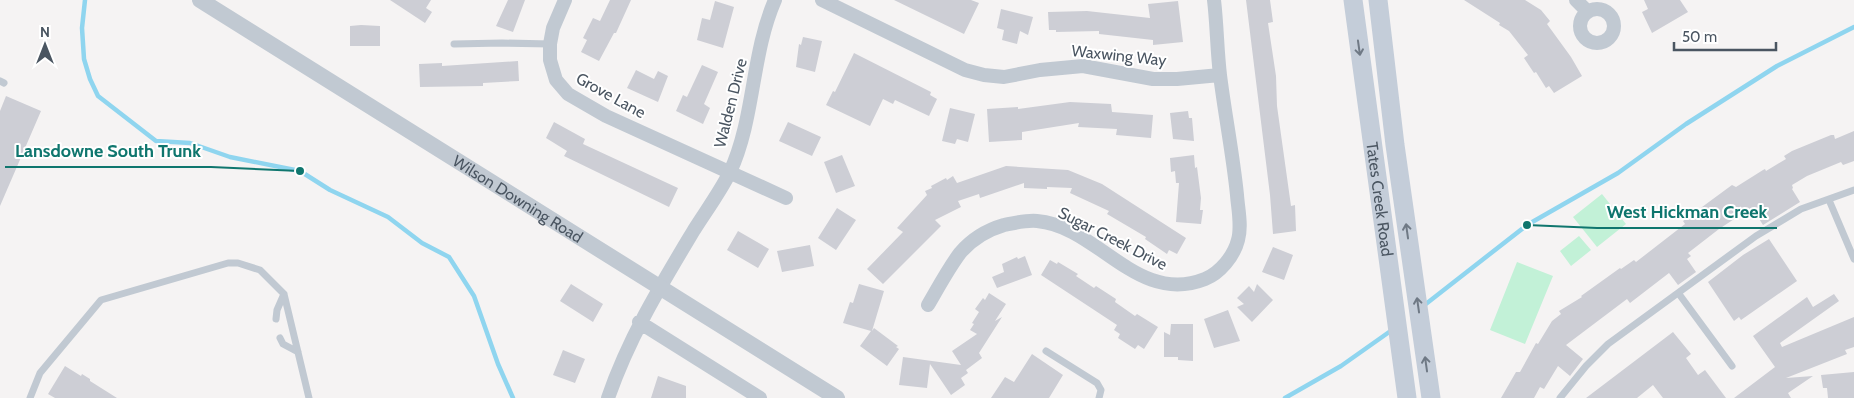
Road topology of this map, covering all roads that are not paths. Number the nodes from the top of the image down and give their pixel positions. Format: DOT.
graph roads {
  1 [pos="200,0"];
  2 [pos="565,0"];
  3 [pos="775,0"];
  4 [pos="822,0"];
  5 [pos="1214,0"];
  6 [pos="1354,0"];
  7 [pos="1378,0"];
  8 [pos="1576,0"];
  9 [pos="1587,11"];
  10 [pos="454,44"];
  11 [pos="550,44"];
  12 [pos="1220,75"];
  13 [pos="730,172"];
  14 [pos="1854,190"];
  15 [pos="786,198"];
  16 [pos="1830,200"];
  17 [pos="1854,259"];
  18 [pos="660,287"];
  19 [pos="284,294"];
  20 [pos="1679,294"];
  21 [pos="928,305"];
  22 [pos="276,318"];
  23 [pos="639,322"];
  24 [pos="280,338"];
  25 [pos="1046,350"];
  26 [pos="298,352"];
  27 [pos="1732,366"];
  28 [pos="30,398"];
  29 [pos="309,398"];
  30 [pos="608,398"];
  31 [pos="760,398"];
  32 [pos="837,398"];
  33 [pos="1100,398"];
  34 [pos="1407,398"];
  35 [pos="1431,398"];
  36 [pos="1560,398"];
  1 -- 18 [label="street, Wilson Downing Road"];
  2 -- 11 [label="street, Grove Lane"];
  3 -- 13 [label="street, Walden Drive"];
  4 -- 12 [label="street, Waxwing Way"];
  5 -- 12 [label="street, Sugar Creek Drive"];
  6 -- 34 [label="main road, Tates Creek Road, one-way"];
  35 -- 7 [label="main road, Tates Creek Road, one-way"];
  8 -- 9 [label="street"];
  10 -- 11 [label="lane"];
  11 -- 13 [label="street, Grove Lane"];
  12 -- 21 [label="street, Sugar Creek Drive"];
  13 -- 15 [label="street, Grove Lane"];
  13 -- 18 [label="street, Walden Drive"];
  14 -- 16 [label="lane"];
  16 -- 17 [label="lane"];
  16 -- 20 [label="lane"];
  18 -- 23 [label="street, Walden Drive"];
  18 -- 32 [label="street, Wilson Downing Road"];
  19 -- 22 [label="lane"];
  19 -- 26 [label="lane"];
  19 -- 28 [label="lane"];
  20 -- 27 [label="lane"];
  20 -- 36 [label="lane"];
  23 -- 30 [label="street, Walden Drive"];
  23 -- 31 [label="street"];
  24 -- 26 [label="lane"];
  25 -- 33 [label="lane"];
  26 -- 29 [label="lane"];
}
